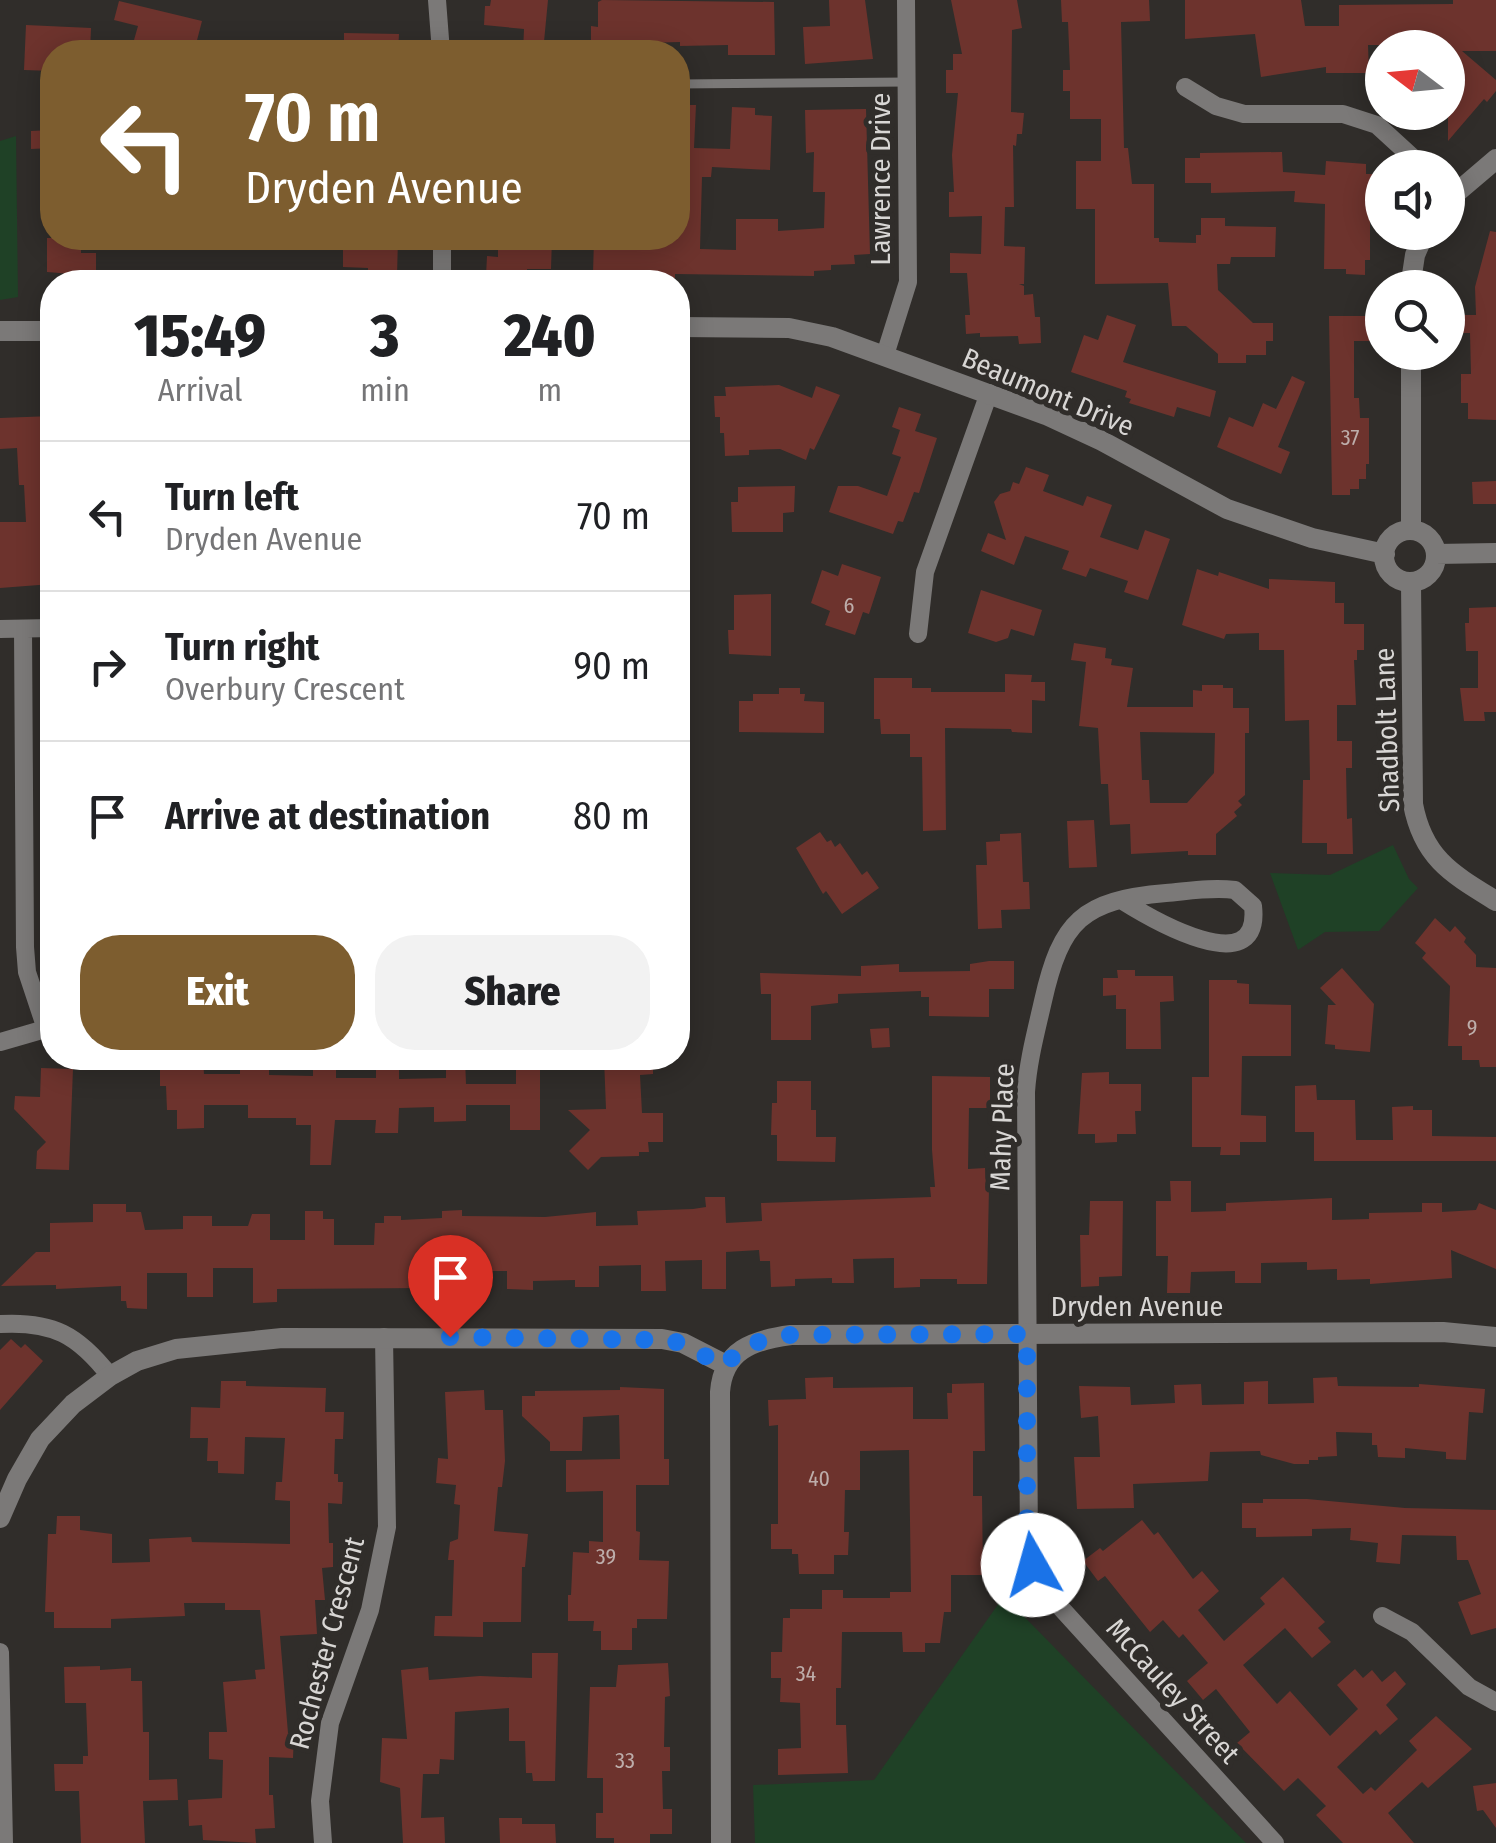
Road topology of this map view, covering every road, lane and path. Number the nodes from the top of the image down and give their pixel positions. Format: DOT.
graph roads {
  1 [pos="437,0"];
  2 [pos="906,0"];
  3 [pos="440,40"];
  4 [pos="907,82"];
  5 [pos="690,84"];
  6 [pos="1185,87"];
  7 [pos="1405,150"];
  8 [pos="1496,159"];
  9 [pos="1465,183"];
  10 [pos="690,327"];
  11 [pos="0,331"];
  12 [pos="40,331"];
  13 [pos="885,354"];
  14 [pos="1411,370"];
  15 [pos="989,393"];
  16 [pos="1412,530"];
  17 [pos="1384,554"];
  18 [pos="1436,554"];
  19 [pos="1496,554"];
  20 [pos="1411,582"];
  21 [pos="0,628"];
  22 [pos="40,628"];
  23 [pos="24,629"];
  24 [pos="918,634"];
  25 [pos="1121,900"];
  26 [pos="1496,900"];
  27 [pos="40,1005"];
  28 [pos="40,1031"];
  29 [pos="0,1042"];
  30 [pos="0,1324"];
  31 [pos="1027,1334"];
  32 [pos="384,1337"];
  33 [pos="1496,1337"];
  34 [pos="726,1366"];
  35 [pos="110,1376"];
  36 [pos="1,1523"];
  37 [pos="1382,1616"];
  38 [pos="0,1652"];
  39 [pos="1496,1702"];
  40 [pos="4,1843"];
  41 [pos="323,1843"];
  42 [pos="721,1843"];
  43 [pos="1275,1843"];
  1 -- 3 [label="street"];
  2 -- 4 [label="street, Lawrence Drive"];
  4 -- 5 [label="lane"];
  4 -- 13 [label="street, Lawrence Drive"];
  6 -- 7 [label="street"];
  8 -- 9 [label="street"];
  10 -- 13 [label="street, Beaumont Drive"];
  11 -- 12 [label="street"];
  13 -- 15 [label="street, Beaumont Drive"];
  14 -- 16 [label="street"];
  15 -- 17 [label="street, Beaumont Drive"];
  15 -- 24 [label="street"];
  16 -- 17 [label="street"];
  16 -- 18 [label="street"];
  17 -- 20 [label="street"];
  18 -- 19 [label="street"];
  18 -- 20 [label="street"];
  20 -- 26 [label="street, Shadbolt Lane"];
  21 -- 23 [label="street"];
  22 -- 23 [label="street"];
  23 -- 27 [label="street"];
  25 -- 25 [label="street, Mahy Place"];
  25 -- 31 [label="street, Mahy Place"];
  28 -- 29 [label="street"];
  30 -- 35 [label="street"];
  31 -- 33 [label="street, Dryden Avenue"];
  31 -- 34 [label="street, Dryden Avenue"];
  31 -- 43 [label="street, McCauley Street"];
  32 -- 34 [label="street"];
  32 -- 35 [label="street"];
  32 -- 41 [label="street, Rochester Crescent"];
  34 -- 42 [label="street"];
  35 -- 36 [label="street"];
  37 -- 39 [label="street"];
  38 -- 40 [label="street"];
}
